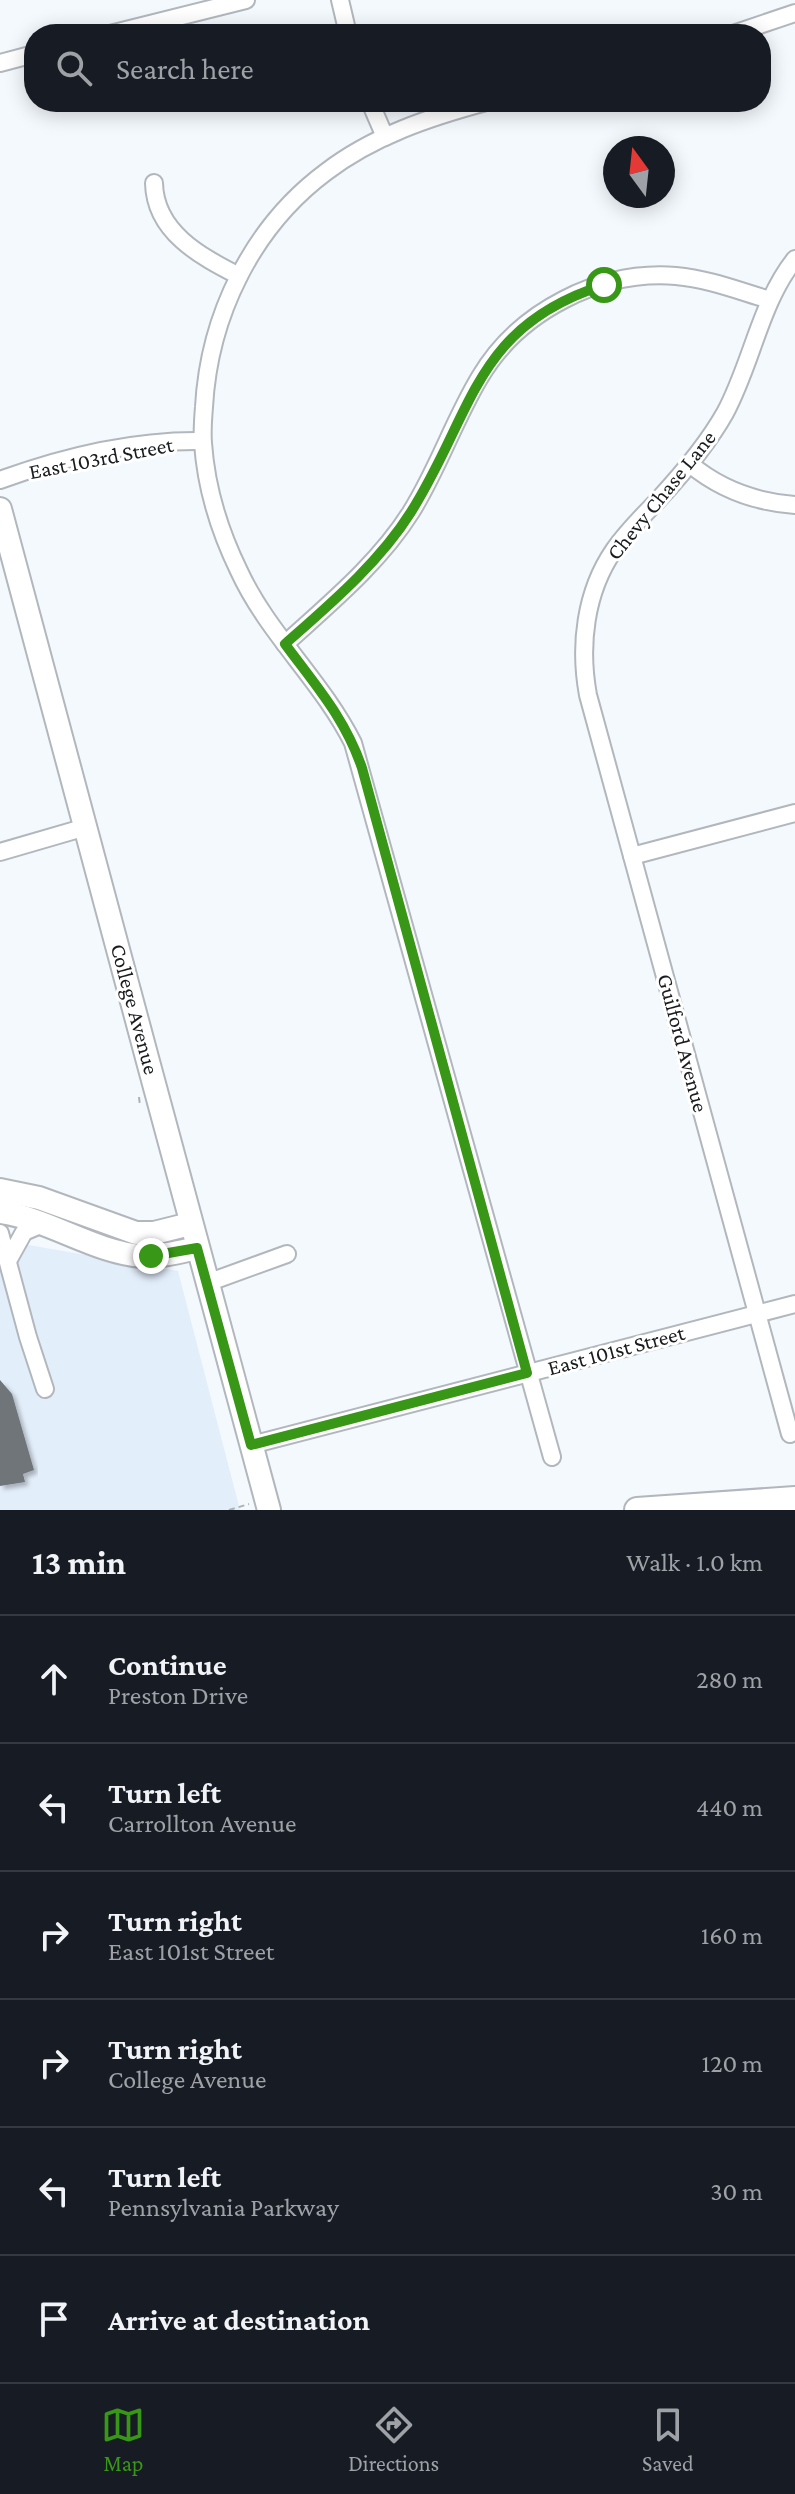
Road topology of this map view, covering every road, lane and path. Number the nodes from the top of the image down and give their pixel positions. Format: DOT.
graph roads {
  1 [pos="246,0"];
  2 [pos="340,0"];
  3 [pos="178,8"];
  4 [pos="795,13"];
  5 [pos="136,24"];
  6 [pos="346,24"];
  7 [pos="763,24"];
  8 [pos="24,57"];
  9 [pos="0,63"];
  10 [pos="374,112"];
  11 [pos="450,112"];
  12 [pos="385,137"];
  13 [pos="154,183"];
  14 [pos="795,259"];
  15 [pos="239,276"];
  16 [pos="770,300"];
  17 [pos="202,441"];
  18 [pos="690,464"];
  19 [pos="0,480"];
  20 [pos="795,505"];
  21 [pos="0,509"];
  22 [pos="285,644"];
  23 [pos="583,651"];
  24 [pos="795,813"];
  25 [pos="86,827"];
  26 [pos="0,852"];
  27 [pos="632,856"];
  28 [pos="0,1190"];
  29 [pos="0,1212"];
  30 [pos="45,1223"];
  31 [pos="190,1224"];
  32 [pos="0,1233"];
  33 [pos="197,1248"];
  34 [pos="287,1254"];
  35 [pos="9,1259"];
  36 [pos="207,1283"];
  37 [pos="795,1304"];
  38 [pos="757,1313"];
  39 [pos="527,1373"];
  40 [pos="45,1389"];
  41 [pos="790,1434"];
  42 [pos="251,1445"];
  43 [pos="552,1457"];
  44 [pos="795,1499"];
  45 [pos="259,1507"];
  46 [pos="229,1510"];
  47 [pos="637,1510"];
  1 -- 3 [label="street"];
  2 -- 6 [label="street"];
  3 -- 5 [label="street"];
  4 -- 7 [label="street"];
  8 -- 9 [label="street"];
  10 -- 12 [label="street"];
  11 -- 12 [label="street"];
  12 -- 15 [label="street"];
  13 -- 15 [label="street"];
  14 -- 16 [label="street, Chevy Chase Lane"];
  15 -- 17 [label="street"];
  16 -- 18 [label="street, Chevy Chase Lane"];
  16 -- 22 [label="street"];
  17 -- 19 [label="street, East 103rd Street"];
  17 -- 22 [label="street"];
  18 -- 20 [label="street"];
  18 -- 23 [label="street, Chevy Chase Lane"];
  21 -- 25 [label="main road, College Avenue"];
  22 -- 39 [label="street"];
  23 -- 27 [label="street, Guilford Avenue"];
  24 -- 27 [label="street"];
  25 -- 26 [label="street"];
  25 -- 31 [label="main road, College Avenue"];
  27 -- 38 [label="street, Guilford Avenue"];
  28 -- 31 [label="main road"];
  29 -- 30 [label="main road"];
  30 -- 33 [label="main road"];
  30 -- 35 [label="street"];
  31 -- 33 [label="main road, College Avenue"];
  32 -- 35 [label="street"];
  33 -- 36 [label="main road, College Avenue"];
  34 -- 36 [label="street"];
  35 -- 40 [label="street"];
  36 -- 42 [label="main road, College Avenue"];
  37 -- 38 [label="street, East 101st Street"];
  38 -- 39 [label="street, East 101st Street"];
  38 -- 41 [label="street, Guilford Avenue"];
  39 -- 42 [label="street, East 101st Street"];
  39 -- 43 [label="street"];
  42 -- 45 [label="main road, College Avenue"];
  44 -- 47 [label="highway"];
  45 -- 46 [label="path"];
}
